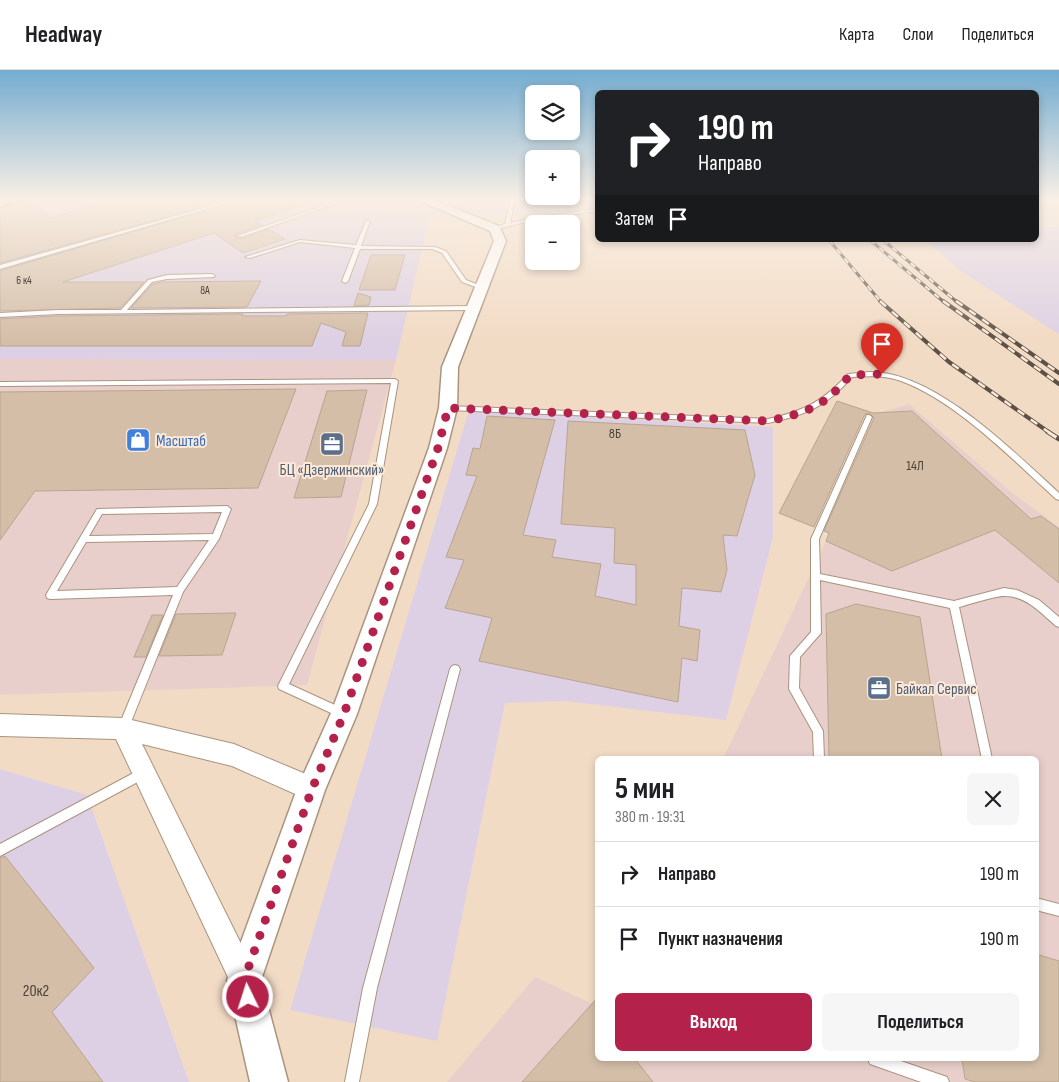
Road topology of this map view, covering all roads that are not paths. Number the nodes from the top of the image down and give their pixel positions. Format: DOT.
graph roads {
  1 [pos="74,246"];
  2 [pos="283,246"];
  3 [pos="351,246"];
  4 [pos="498,246"];
  5 [pos="358,247"];
  6 [pos="248,257"];
  7 [pos="0,268"];
  8 [pos="212,276"];
  9 [pos="345,280"];
  10 [pos="477,298"];
  11 [pos="123,311"];
  12 [pos="0,315"];
  13 [pos="0,384"];
  14 [pos="448,408"];
  15 [pos="868,417"];
  16 [pos="1059,497"];
  17 [pos="216,537"];
  18 [pos="83,539"];
  19 [pos="815,576"];
  20 [pos="179,591"];
  21 [pos="954,605"];
  22 [pos="1059,623"];
  23 [pos="455,669"];
  24 [pos="344,714"];
  25 [pos="0,725"];
  26 [pos="123,729"];
  27 [pos="819,756"];
  28 [pos="986,756"];
  29 [pos="144,772"];
  30 [pos="312,789"];
  31 [pos="0,850"];
  32 [pos="1039,905"];
  33 [pos="1059,910"];
  34 [pos="244,980"];
  35 [pos="881,1061"];
  36 [pos="269,1082"];
  37 [pos="352,1082"];
  38 [pos="942,1082"];
  1 -- 7 [label="lane"];
  2 -- 6 [label="lane"];
  3 -- 5 [label="lane"];
  4 -- 10 [label="street"];
  5 -- 9 [label="lane"];
  5 -- 10 [label="lane"];
  8 -- 11 [label="lane"];
  10 -- 11 [label="lane"];
  10 -- 14 [label="street"];
  11 -- 12 [label="lane"];
  13 -- 24 [label="lane"];
  14 -- 16 [label="lane"];
  14 -- 24 [label="street"];
  15 -- 19 [label="lane"];
  17 -- 18 [label="lane"];
  17 -- 18 [label="lane"];
  17 -- 20 [label="lane"];
  18 -- 20 [label="lane"];
  19 -- 21 [label="lane"];
  19 -- 27 [label="lane"];
  20 -- 26 [label="lane"];
  21 -- 22 [label="lane"];
  21 -- 28 [label="lane"];
  23 -- 37 [label="lane"];
  24 -- 30 [label="street"];
  25 -- 26 [label="street"];
  26 -- 29 [label="street"];
  26 -- 30 [label="street"];
  29 -- 31 [label="lane"];
  29 -- 34 [label="street"];
  30 -- 34 [label="street"];
  32 -- 33 [label="lane"];
  34 -- 36 [label="street"];
  35 -- 38 [label="lane"];
}
